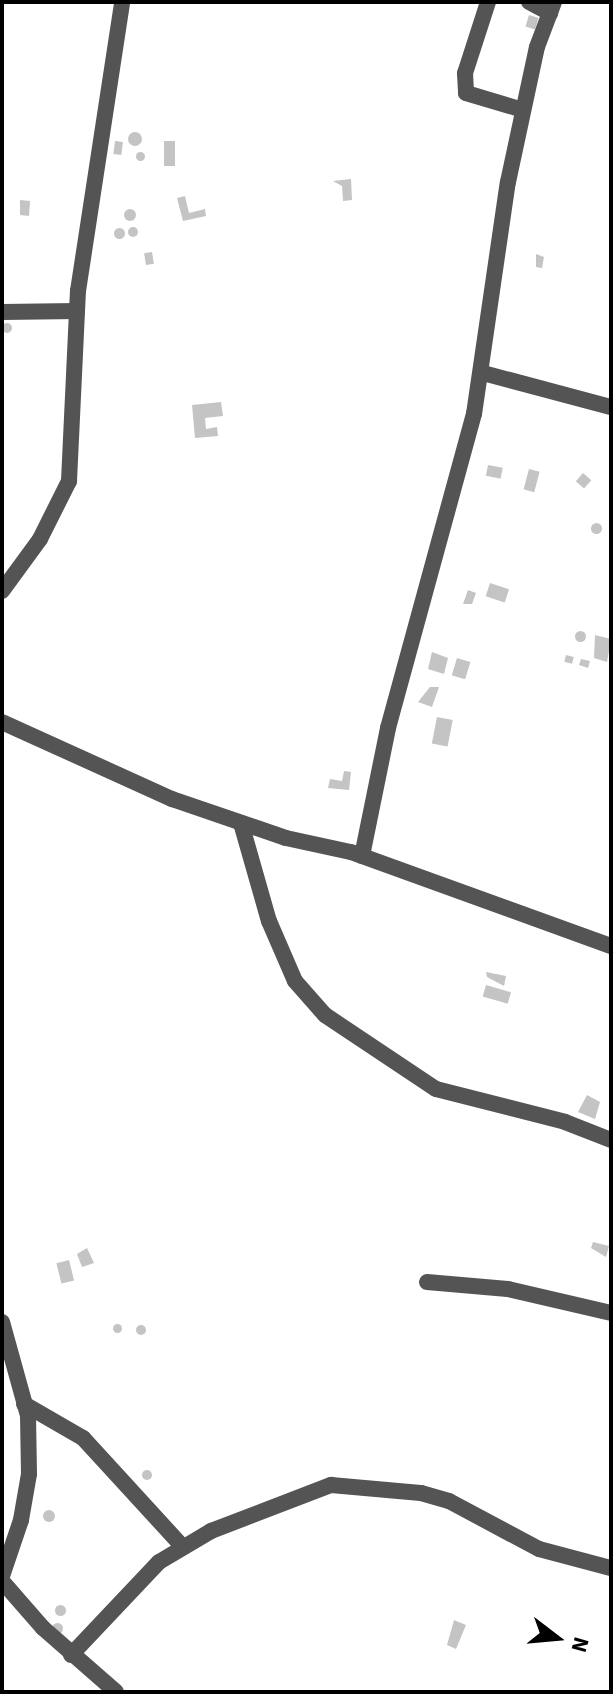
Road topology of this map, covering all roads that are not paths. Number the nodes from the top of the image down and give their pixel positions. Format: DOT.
graph roads {
  1 [pos="122,2"];
  2 [pos="488,2"];
  3 [pos="529,2"];
  4 [pos="552,7"];
  5 [pos="523,110"];
  6 [pos="77,311"];
  7 [pos="2,312"];
  8 [pos="483,373"];
  9 [pos="611,407"];
  10 [pos="2,591"];
  11 [pos="2,722"];
  12 [pos="241,823"];
  13 [pos="362,856"];
  14 [pos="611,946"];
  15 [pos="611,1140"];
  16 [pos="427,1282"];
  17 [pos="611,1313"];
  18 [pos="2,1322"];
  19 [pos="24,1404"];
  20 [pos="183,1547"];
  21 [pos="611,1568"];
  22 [pos="2,1579"];
  23 [pos="71,1655"];
  24 [pos="116,1692"];
  1 -- 6 [label="street"];
  2 -- 5 [label="street"];
  3 -- 4 [label="street"];
  4 -- 5 [label="street"];
  5 -- 8 [label="street"];
  6 -- 7 [label="street"];
  6 -- 10 [label="street"];
  8 -- 9 [label="street"];
  8 -- 13 [label="street"];
  11 -- 12 [label="street"];
  12 -- 13 [label="street"];
  12 -- 15 [label="street"];
  13 -- 14 [label="street"];
  16 -- 17 [label="street"];
  18 -- 19 [label="street"];
  19 -- 20 [label="street"];
  19 -- 22 [label="street"];
  20 -- 21 [label="street"];
  20 -- 23 [label="street"];
  22 -- 23 [label="street"];
  23 -- 24 [label="street"];
}
